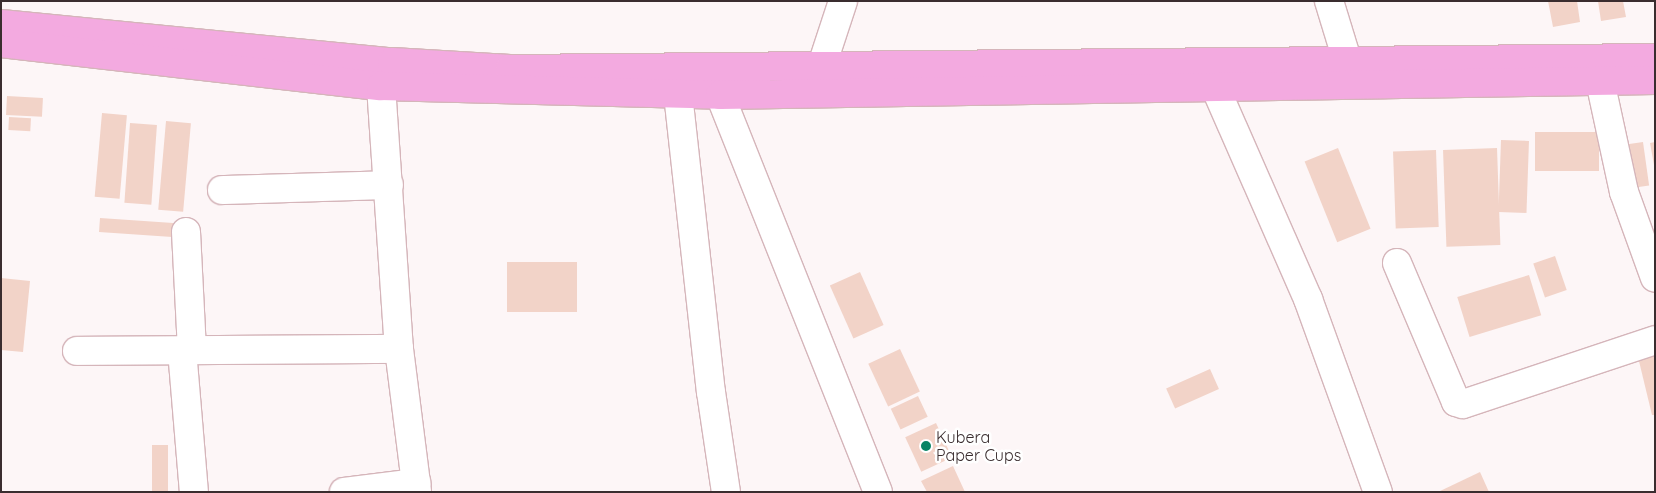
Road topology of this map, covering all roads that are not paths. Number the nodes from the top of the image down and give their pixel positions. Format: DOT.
graph roads {
  1 [pos="843,1"];
  2 [pos="1329,1"];
  3 [pos="1,24"];
  4 [pos="1,43"];
  5 [pos="1655,58"];
  6 [pos="1347,60"];
  7 [pos="822,65"];
  8 [pos="1655,80"];
  9 [pos="1600,81"];
  10 [pos="380,86"];
  11 [pos="1214,87"];
  12 [pos="678,94"];
  13 [pos="720,94"];
  14 [pos="389,185"];
  15 [pos="222,190"];
  16 [pos="186,232"];
  17 [pos="1397,263"];
  18 [pos="1655,278"];
  19 [pos="1655,340"];
  20 [pos="399,348"];
  21 [pos="187,350"];
  22 [pos="77,351"];
  23 [pos="416,487"];
  24 [pos="194,492"];
  25 [pos="344,492"];
  26 [pos="726,492"];
  27 [pos="878,492"];
  28 [pos="1378,492"];
  1 -- 7 [label="street"];
  2 -- 6 [label="street"];
  3 -- 7 [label="highway"];
  4 -- 10 [label="highway"];
  5 -- 6 [label="highway"];
  6 -- 7 [label="highway"];
  8 -- 9 [label="highway"];
  9 -- 11 [label="highway"];
  9 -- 18 [label="street"];
  10 -- 12 [label="highway"];
  10 -- 14 [label="street"];
  11 -- 13 [label="highway"];
  11 -- 28 [label="street"];
  12 -- 13 [label="highway"];
  12 -- 26 [label="street"];
  13 -- 27 [label="street"];
  14 -- 15 [label="street"];
  14 -- 20 [label="street"];
  16 -- 21 [label="street"];
  17 -- 19 [label="street"];
  20 -- 21 [label="street"];
  20 -- 23 [label="street"];
  21 -- 22 [label="street"];
  21 -- 24 [label="street"];
  23 -- 25 [label="street"];
}
